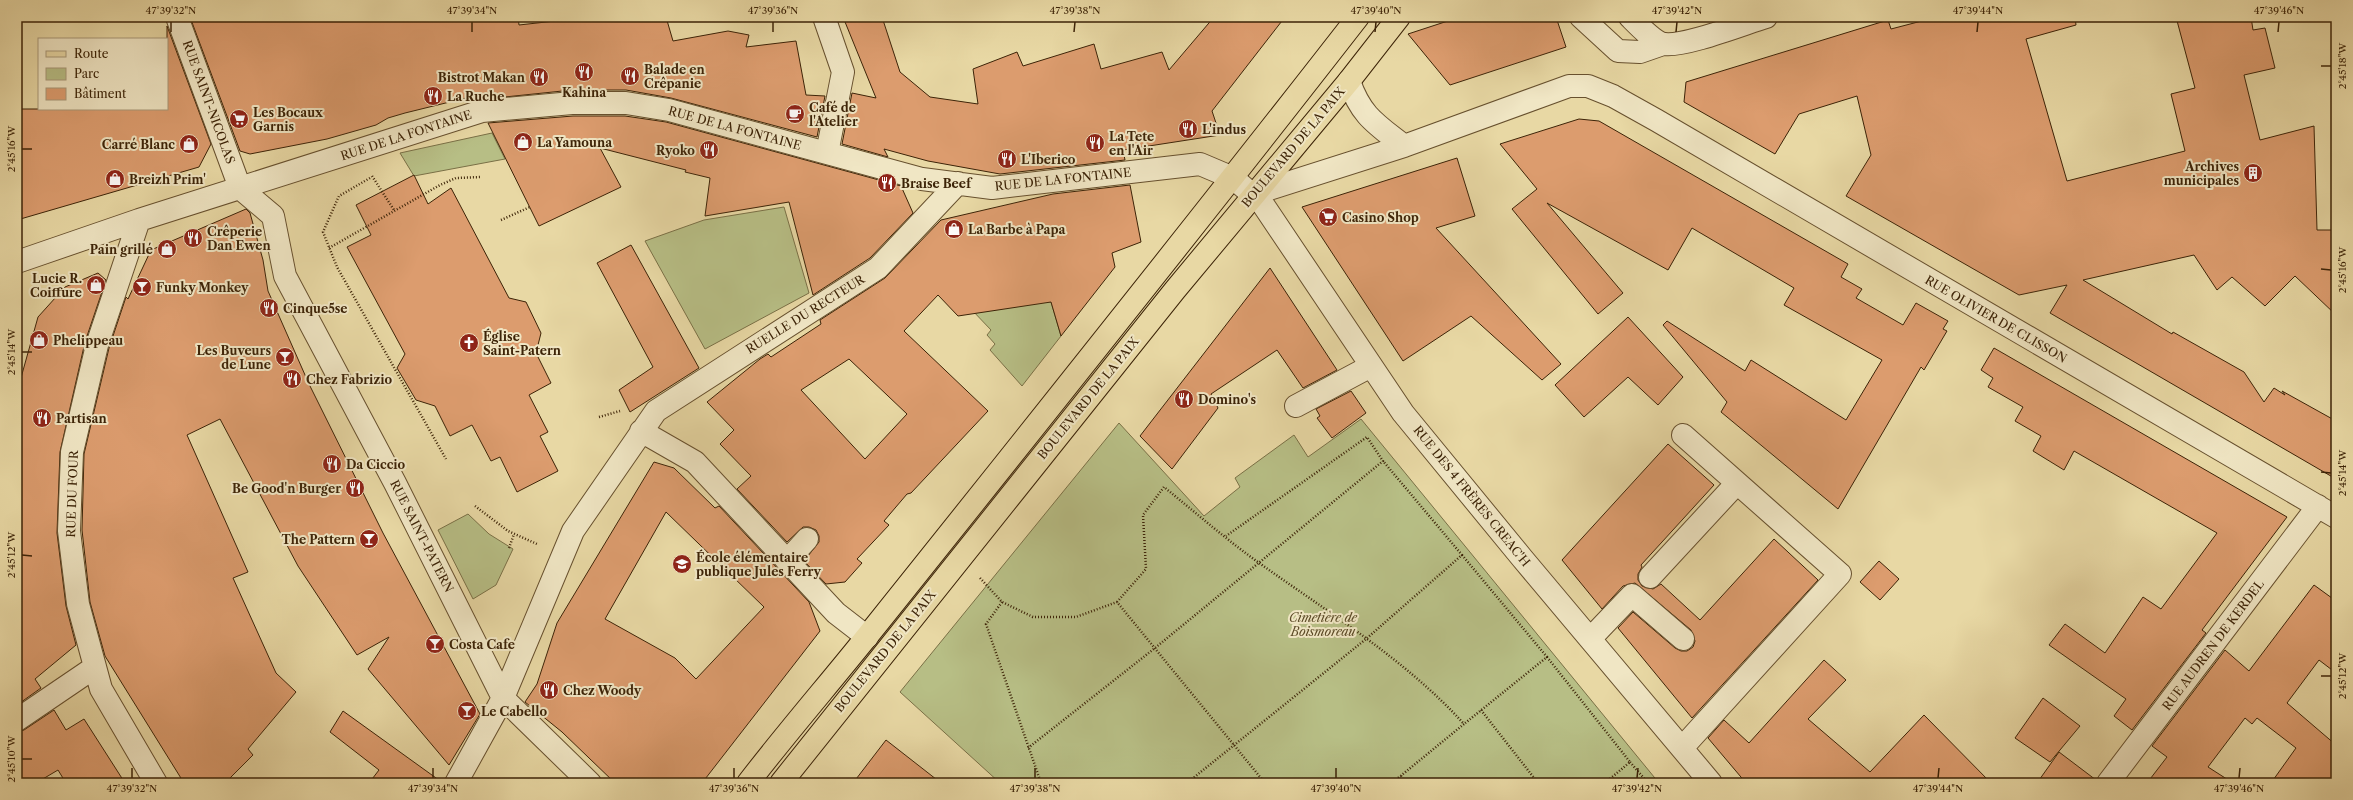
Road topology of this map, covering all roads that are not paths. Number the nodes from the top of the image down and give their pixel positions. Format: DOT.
graph roads {
  1 [pos="177,17"];
  2 [pos="824,17"];
  3 [pos="1358,17"];
  4 [pos="1399,17"];
  5 [pos="1581,17"];
  6 [pos="1630,17"];
  7 [pos="1766,17"];
  8 [pos="1671,44"];
  9 [pos="1349,81"];
  10 [pos="1404,146"];
  11 [pos="827,153"];
  12 [pos="1234,178"];
  13 [pos="958,184"];
  14 [pos="240,188"];
  15 [pos="1253,194"];
  16 [pos="139,220"];
  17 [pos="17,262"];
  18 [pos="1370,366"];
  19 [pos="1296,406"];
  20 [pos="641,431"];
  21 [pos="1683,435"];
  22 [pos="1737,483"];
  23 [pos="2327,512"];
  24 [pos="807,539"];
  25 [pos="787,561"];
  26 [pos="1650,577"];
  27 [pos="867,637"];
  28 [pos="1590,639"];
  29 [pos="1679,644"];
  30 [pos="95,667"];
  31 [pos="503,698"];
  32 [pos="17,720"];
  33 [pos="1682,748"];
  34 [pos="156,783"];
  35 [pos="456,783"];
  36 [pos="590,783"];
  37 [pos="748,783"];
  38 [pos="780,783"];
  39 [pos="1711,783"];
  40 [pos="2108,783"];
  1 -- 14 [label="street, RUE SAINT-NICOLAS"];
  2 -- 11 [label="street"];
  3 -- 12 [label="main road, BOULEVARD DE LA PAIX"];
  4 -- 9 [label="main road, BOULEVARD DE LA PAIX"];
  5 -- 8 [label="street"];
  6 -- 8 [label="street"];
  7 -- 8 [label="street"];
  9 -- 10 [label="street"];
  9 -- 15 [label="main road, BOULEVARD DE LA PAIX"];
  10 -- 15 [label="street, RUE OLIVIER DE CLISSON"];
  10 -- 23 [label="street, RUE OLIVIER DE CLISSON"];
  11 -- 13 [label="street, RUE DE LA FONTAINE"];
  11 -- 14 [label="street, RUE DE LA FONTAINE"];
  12 -- 13 [label="street, RUE DE LA FONTAINE"];
  12 -- 15 [label="street, RUE DE LA FONTAINE"];
  12 -- 27 [label="main road, BOULEVARD DE LA PAIX"];
  13 -- 20 [label="street, RUELLE DU RECTEUR"];
  14 -- 16 [label="street, RUE DE LA FONTAINE"];
  14 -- 31 [label="street, RUE SAINT-PATERN"];
  15 -- 18 [label="street, RUE DES 4 FRÈRES CREAC'H"];
  15 -- 38 [label="main road, BOULEVARD DE LA PAIX"];
  16 -- 17 [label="street, RUE DE LA FONTAINE"];
  16 -- 30 [label="street, RUE DU FOUR"];
  18 -- 19 [label="street"];
  18 -- 28 [label="street, RUE DES 4 FRÈRES CREAC'H"];
  20 -- 25 [label="street"];
  20 -- 31 [label="street, RUELLE DU RECTEUR"];
  21 -- 22 [label="street"];
  22 -- 26 [label="street"];
  22 -- 33 [label="street"];
  23 -- 40 [label="street, RUE AUDREN DE KERDEL"];
  24 -- 25 [label="street"];
  25 -- 27 [label="street"];
  27 -- 37 [label="main road, BOULEVARD DE LA PAIX"];
  28 -- 29 [label="street"];
  28 -- 33 [label="street, RUE DES 4 FRÈRES CREAC'H"];
  30 -- 32 [label="street"];
  30 -- 34 [label="street, RUE DU FOUR"];
  31 -- 35 [label="street, RUELLE DU RECTEUR"];
  31 -- 36 [label="street, RUE SAINT-PATERN"];
  33 -- 39 [label="street, RUE DES 4 FRÈRES CREAC'H"];
}
